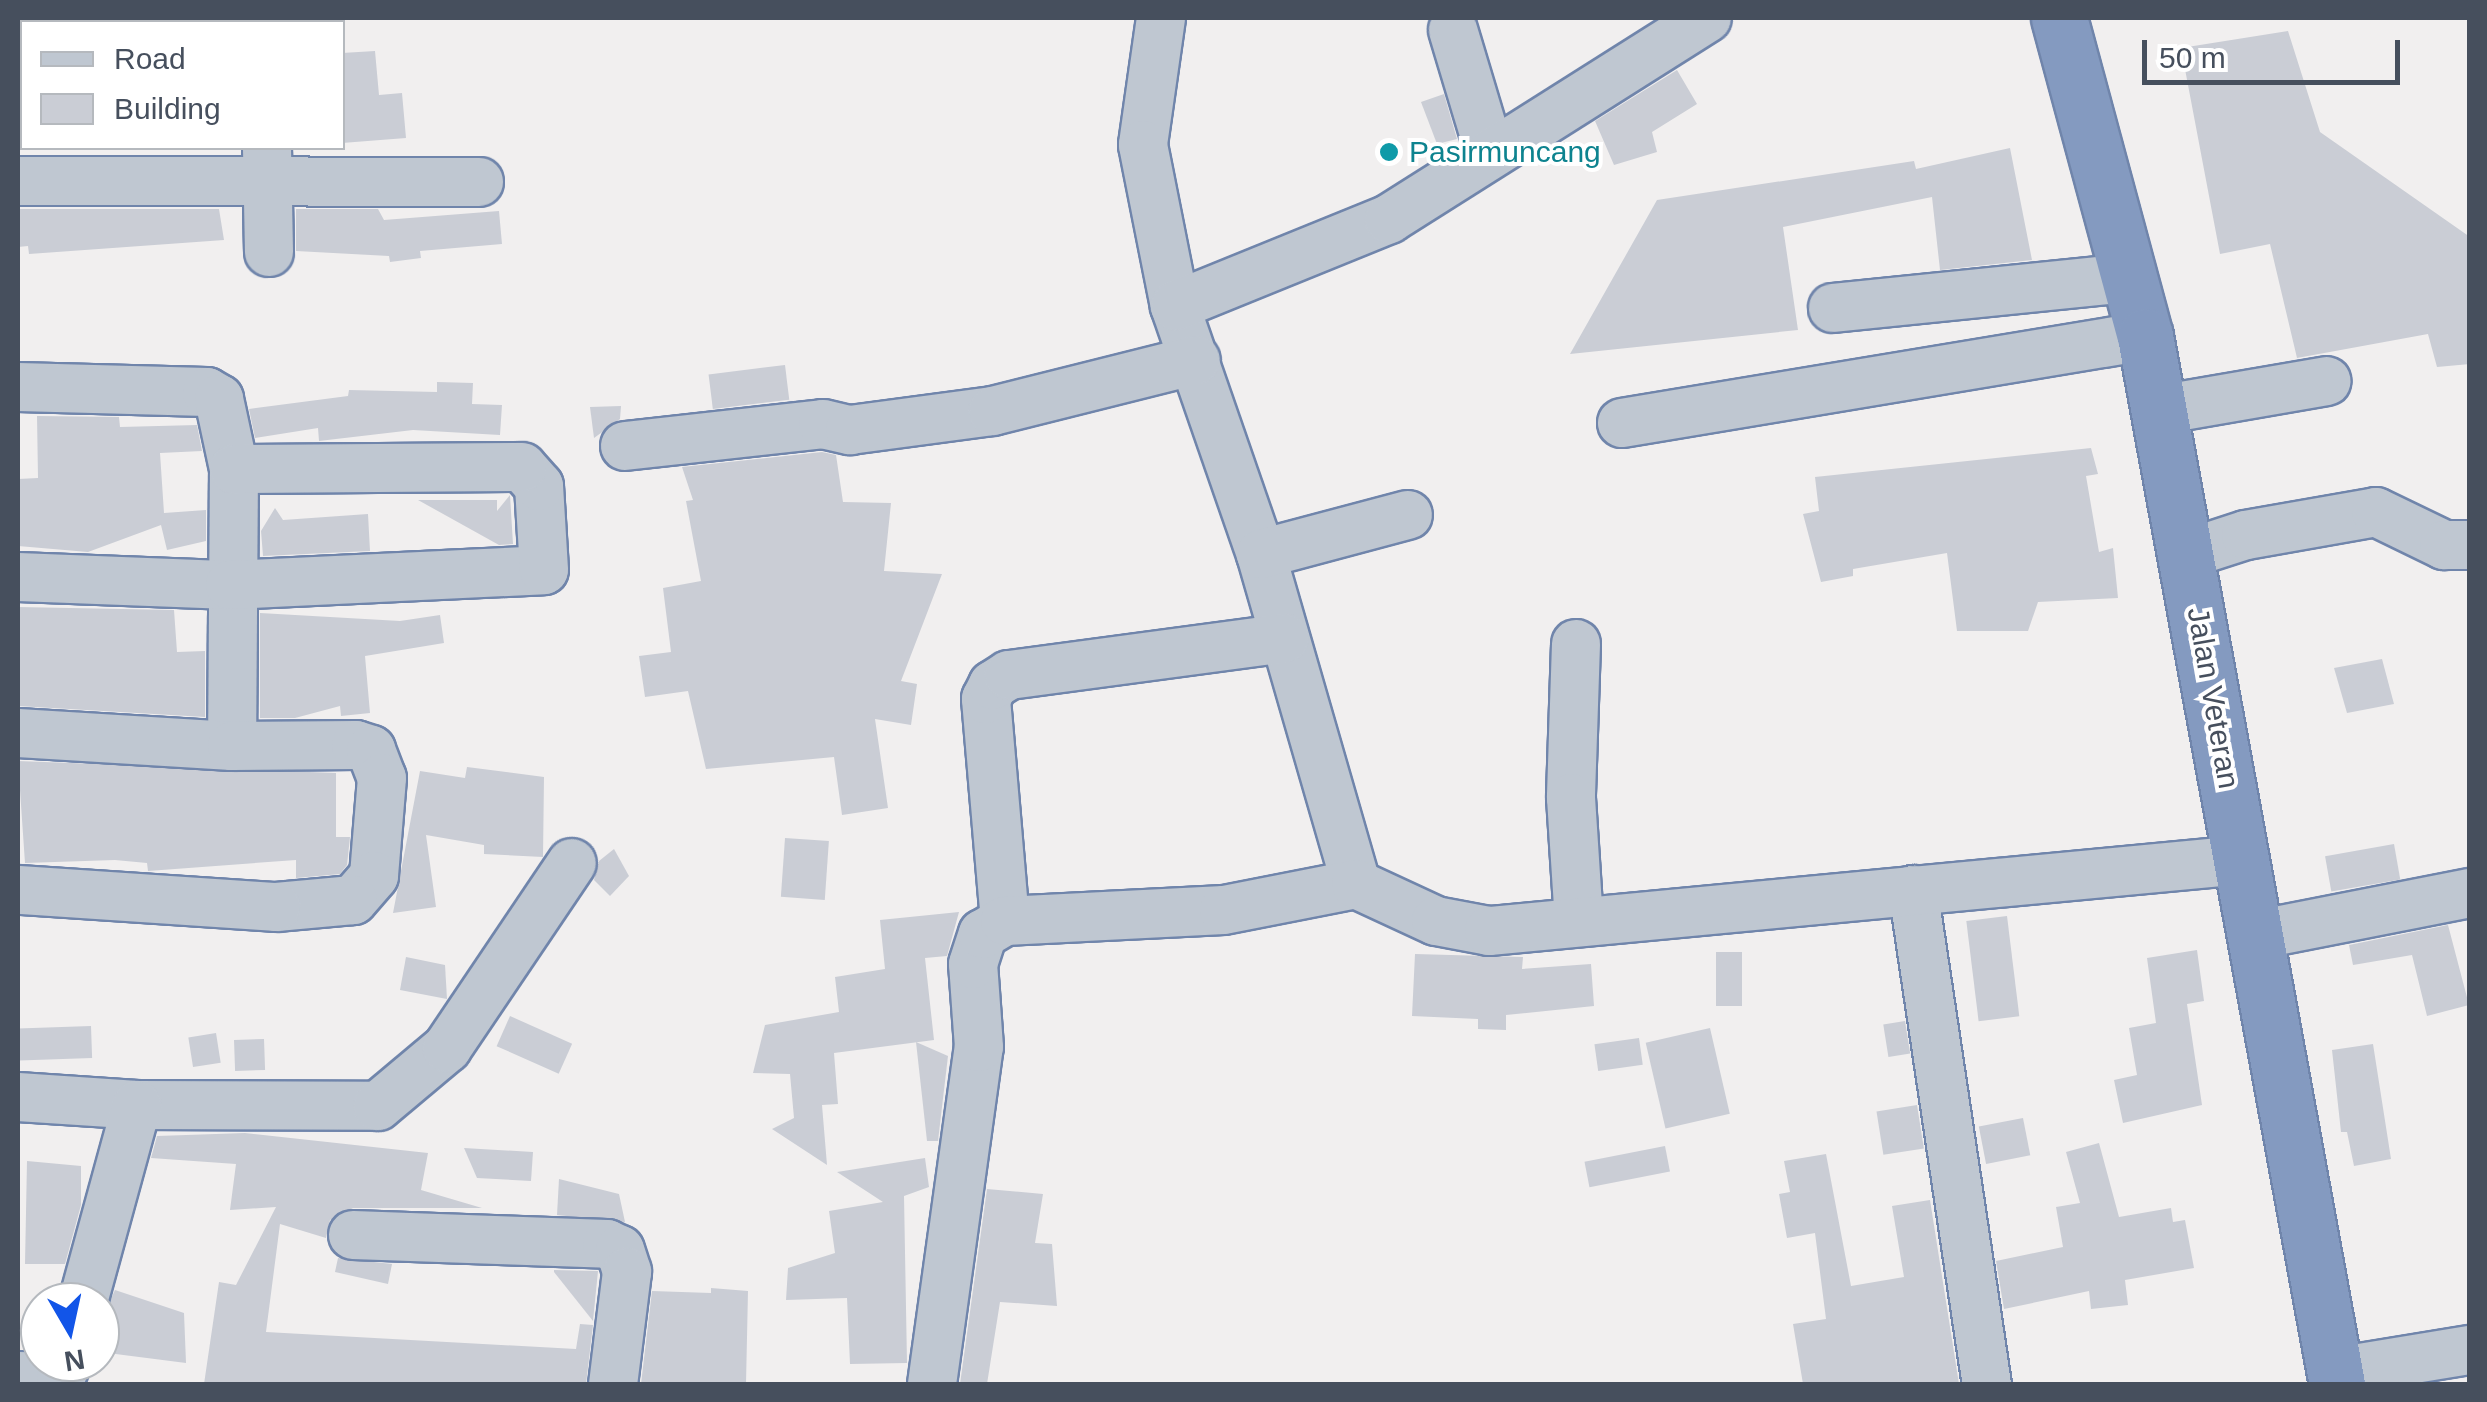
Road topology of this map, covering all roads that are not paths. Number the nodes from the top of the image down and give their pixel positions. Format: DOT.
graph roads {
  1 [pos="1161,18"];
  2 [pos="1707,18"];
  3 [pos="2057,18"];
  4 [pos="1453,30"];
  5 [pos="1490,152"];
  6 [pos="267,164"];
  7 [pos="18,181"];
  8 [pos="479,182"];
  9 [pos="269,252"];
  10 [pos="2129,278"];
  11 [pos="1175,306"];
  12 [pos="1833,308"];
  13 [pos="2145,336"];
  14 [pos="1196,360"];
  15 [pos="2328,381"];
  16 [pos="18,386"];
  17 [pos="2159,410"];
  18 [pos="1622,423"];
  19 [pos="625,446"];
  20 [pos="234,469"];
  21 [pos="1408,515"];
  22 [pos="2470,545"];
  23 [pos="1261,554"];
  24 [pos="2187,554"];
  25 [pos="18,577"];
  26 [pos="230,586"];
  27 [pos="1285,638"];
  28 [pos="1576,644"];
  29 [pos="18,733"];
  30 [pos="232,746"];
  31 [pos="2242,860"];
  32 [pos="572,864"];
  33 [pos="1356,884"];
  34 [pos="18,890"];
  35 [pos="1913,890"];
  36 [pos="2470,893"];
  37 [pos="1006,921"];
  38 [pos="1579,922"];
  39 [pos="2256,935"];
  40 [pos="18,1097"];
  41 [pos="137,1106"];
  42 [pos="353,1234"];
  43 [pos="89,1282"];
  44 [pos="2470,1350"];
  45 [pos="2336,1378"];
  46 [pos="613,1384"];
  47 [pos="932,1384"];
  48 [pos="1987,1384"];
  1 -- 11 [label="street"];
  2 -- 5 [label="street"];
  3 -- 10 [label="highway, Jalan Veteran"];
  4 -- 5 [label="street"];
  5 -- 11 [label="street"];
  6 -- 7 [label="street"];
  6 -- 8 [label="street"];
  6 -- 9 [label="street"];
  10 -- 12 [label="street"];
  10 -- 13 [label="highway, Jalan Veteran"];
  11 -- 14 [label="street"];
  13 -- 17 [label="highway, Jalan Veteran"];
  13 -- 18 [label="street"];
  14 -- 19 [label="street"];
  14 -- 23 [label="street"];
  15 -- 17 [label="street"];
  16 -- 20 [label="street"];
  17 -- 24 [label="highway, Jalan Veteran"];
  20 -- 26 [label="street"];
  20 -- 26 [label="street"];
  21 -- 23 [label="street"];
  22 -- 24 [label="street"];
  23 -- 27 [label="street"];
  24 -- 31 [label="highway, Jalan Veteran"];
  25 -- 26 [label="street"];
  26 -- 30 [label="street"];
  27 -- 33 [label="street"];
  27 -- 37 [label="street"];
  28 -- 38 [label="street"];
  29 -- 30 [label="street"];
  30 -- 34 [label="street"];
  31 -- 35 [label="street"];
  31 -- 39 [label="highway, Jalan Veteran"];
  32 -- 41 [label="street"];
  33 -- 37 [label="street"];
  33 -- 38 [label="street"];
  35 -- 38 [label="street"];
  35 -- 48 [label="street"];
  36 -- 39 [label="street"];
  37 -- 47 [label="street"];
  39 -- 45 [label="highway, Jalan Veteran"];
  40 -- 41 [label="street"];
  41 -- 43 [label="street"];
  42 -- 46 [label="street"];
  44 -- 45 [label="street"];
}
